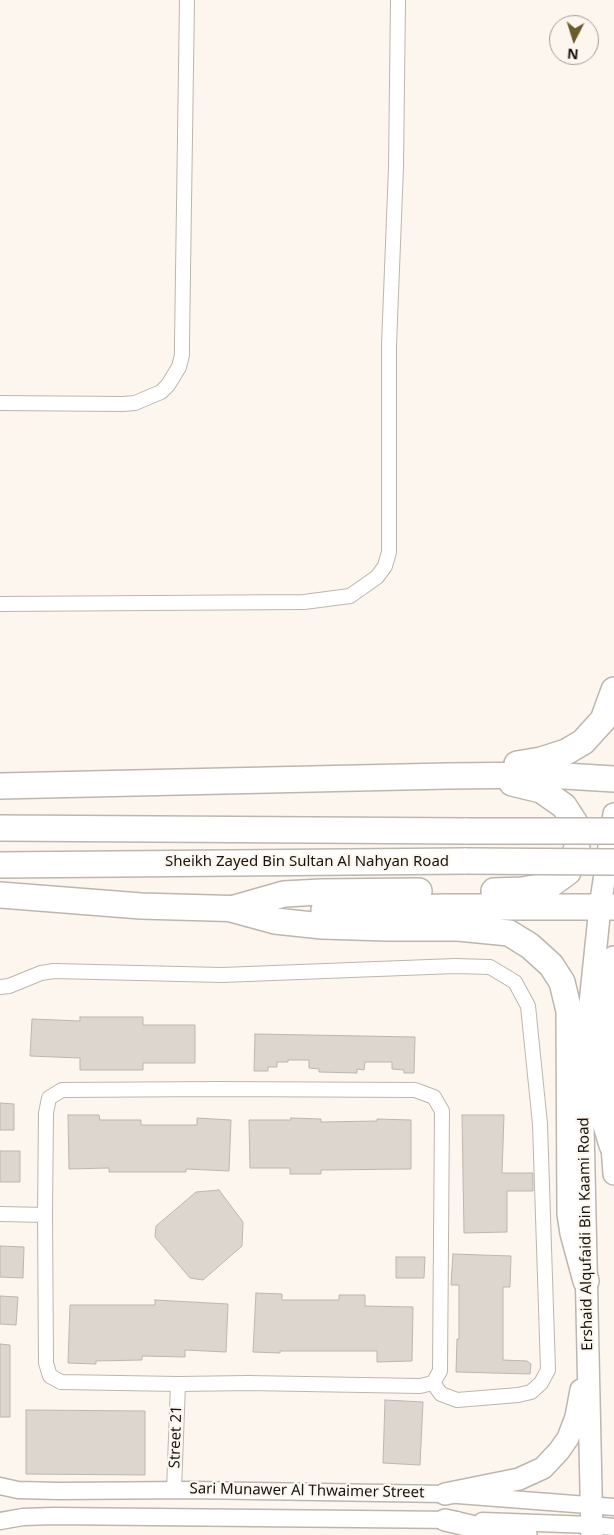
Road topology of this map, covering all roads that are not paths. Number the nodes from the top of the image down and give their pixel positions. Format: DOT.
graph roads {
  1 [pos="187,0"];
  2 [pos="398,0"];
  3 [pos="0,403"];
  4 [pos="0,604"];
  5 [pos="614,690"];
  6 [pos="447,776"];
  7 [pos="474,776"];
  8 [pos="614,779"];
  9 [pos="0,786"];
  10 [pos="614,814"];
  11 [pos="0,828"];
  12 [pos="614,831"];
  13 [pos="614,862"];
  14 [pos="0,865"];
  15 [pos="0,895"];
  16 [pos="607,907"];
  17 [pos="231,909"];
  18 [pos="614,959"];
  19 [pos="0,987"];
  20 [pos="613,1136"];
  21 [pos="614,1174"];
  22 [pos="0,1214"];
  23 [pos="45,1215"];
  24 [pos="586,1281"];
  25 [pos="588,1315"];
  26 [pos="433,1383"];
  27 [pos="178,1384"];
  28 [pos="0,1486"];
  29 [pos="174,1490"];
  30 [pos="445,1494"];
  31 [pos="614,1507"];
  32 [pos="446,1520"];
  33 [pos="0,1521"];
  34 [pos="592,1522"];
  35 [pos="614,1528"];
  36 [pos="526,1535"];
  1 -- 3 [label="street"];
  2 -- 4 [label="street"];
  5 -- 6 [label="highway"];
  6 -- 7 [label="highway"];
  6 -- 9 [label="highway"];
  7 -- 8 [label="highway"];
  7 -- 17 [label="highway"];
  10 -- 16 [label="main road, Ershaid Alqufaidi Bin Kaami Road"];
  11 -- 12 [label="highway, Sheikh Zayed Bin Sultan Al Nahyan Road, bridge"];
  13 -- 14 [label="highway, Sheikh Zayed Bin Sultan Al Nahyan Road, bridge"];
  15 -- 17 [label="highway"];
  16 -- 17 [label="highway"];
  16 -- 24 [label="main road, Ershaid Alqufaidi Bin Kaami Road"];
  17 -- 24 [label="highway"];
  18 -- 20 [label="highway"];
  19 -- 26 [label="street"];
  20 -- 21 [label="main road, Ershaid Alqufaidi Bin Kaami Road"];
  22 -- 23 [label="street"];
  23 -- 26 [label="street"];
  23 -- 27 [label="street"];
  24 -- 25 [label="main road, Ershaid Alqufaidi Bin Kaami Road"];
  25 -- 30 [label="main road"];
  25 -- 34 [label="main road, Ershaid Alqufaidi Bin Kaami Road"];
  26 -- 27 [label="street"];
  27 -- 29 [label="street, Street 21"];
  28 -- 29 [label="street, Sari Munawer Al Thwaimer Street"];
  29 -- 30 [label="street, Sari Munawer Al Thwaimer Street"];
  30 -- 34 [label="street, Sari Munawer Al Thwaimer Street"];
  31 -- 34 [label="street, Sari Munawer Al Thwaimer Street"];
  32 -- 33 [label="street, Sari Munawer Al Thwaimer Street"];
  32 -- 34 [label="street, Sari Munawer Al Thwaimer Street"];
  32 -- 36 [label="main road"];
  34 -- 35 [label="street, Sari Munawer Al Thwaimer Street"];
}
